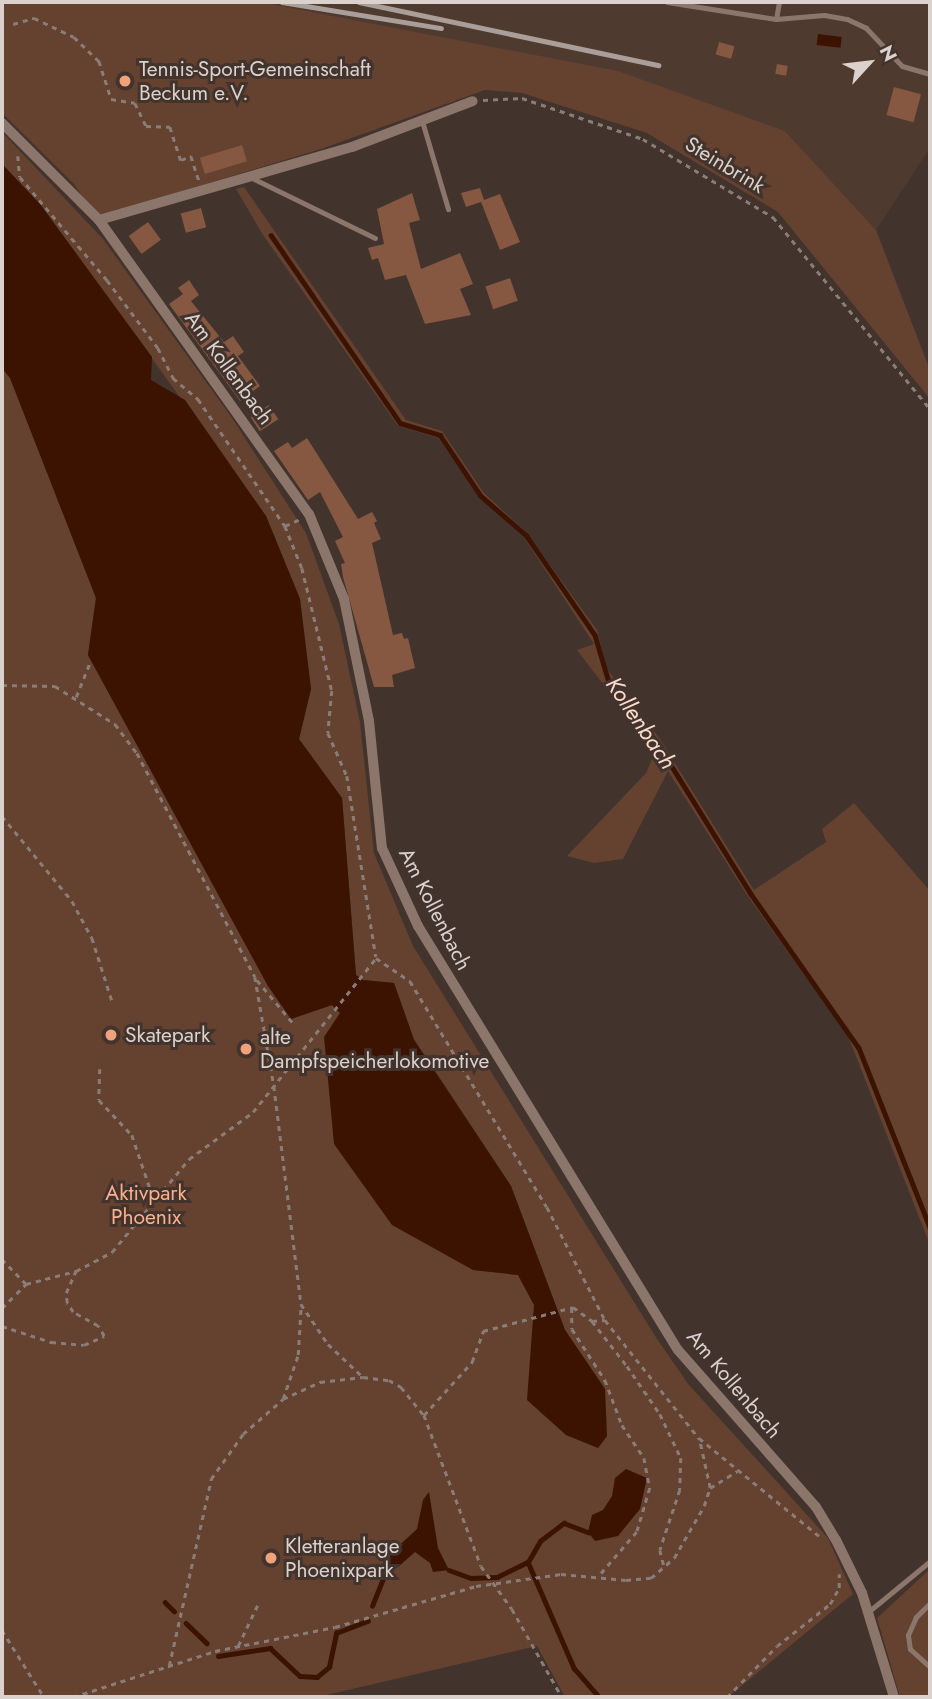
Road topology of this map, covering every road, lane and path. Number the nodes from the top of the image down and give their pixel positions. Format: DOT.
graph roads {
  1 [pos="667,2"];
  2 [pos="779,2"];
  3 [pos="776,19"];
  4 [pos="13,24"];
  5 [pos="930,74"];
  6 [pos="473,100"];
  7 [pos="422,121"];
  8 [pos="2,123"];
  9 [pos="25,145"];
  10 [pos="250,177"];
  11 [pos="203,191"];
  12 [pos="448,209"];
  13 [pos="99,220"];
  14 [pos="375,238"];
  15 [pos="930,409"];
  16 [pos="309,514"];
  17 [pos="285,526"];
  18 [pos="89,665"];
  19 [pos="2,685"];
  20 [pos="76,697"];
  21 [pos="2,816"];
  22 [pos="376,958"];
  23 [pos="255,977"];
  24 [pos="113,1004"];
  25 [pos="293,1023"];
  26 [pos="100,1069"];
  27 [pos="274,1086"];
  28 [pos="154,1199"];
  29 [pos="2,1259"];
  30 [pos="76,1271"];
  31 [pos="26,1283"];
  32 [pos="301,1304"];
  33 [pos="572,1307"];
  34 [pos="2,1308"];
  35 [pos="605,1320"];
  36 [pos="592,1321"];
  37 [pos="2,1326"];
  38 [pos="363,1377"];
  39 [pos="284,1399"];
  40 [pos="424,1415"];
  41 [pos="699,1438"];
  42 [pos="738,1471"];
  43 [pos="710,1488"];
  44 [pos="836,1540"];
  45 [pos="930,1561"];
  46 [pos="664,1567"];
  47 [pos="838,1568"];
  48 [pos="599,1576"];
  49 [pos="494,1584"];
  50 [pos="930,1603"];
  51 [pos="258,1604"];
  52 [pos="868,1612"];
  53 [pos="2,1632"];
  54 [pos="2,1641"];
  55 [pos="237,1646"];
  56 [pos="169,1666"];
  57 [pos="930,1667"];
  58 [pos="44,1697"];
  59 [pos="73,1697"];
  60 [pos="562,1697"];
  61 [pos="727,1697"];
  62 [pos="894,1697"];
  1 -- 3 [label="lane"];
  2 -- 3 [label="lane"];
  3 -- 5 [label="lane"];
  4 -- 11 [label="path"];
  6 -- 7 [label="street"];
  6 -- 15 [label="path, Steinbrink"];
  7 -- 10 [label="street"];
  7 -- 12 [label="lane"];
  8 -- 9 [label="street, Am Kollenbach"];
  9 -- 13 [label="street, Am Kollenbach"];
  9 -- 17 [label="path"];
  10 -- 11 [label="street"];
  10 -- 14 [label="lane"];
  11 -- 13 [label="street"];
  13 -- 16 [label="street, Am Kollenbach"];
  16 -- 17 [label="path"];
  16 -- 44 [label="street, Am Kollenbach"];
  17 -- 22 [label="path"];
  18 -- 20 [label="path"];
  19 -- 20 [label="path"];
  20 -- 23 [label="path"];
  21 -- 24 [label="path"];
  22 -- 27 [label="path"];
  22 -- 35 [label="path"];
  23 -- 25 [label="path"];
  23 -- 27 [label="path"];
  26 -- 28 [label="path"];
  27 -- 28 [label="path"];
  27 -- 32 [label="path"];
  28 -- 30 [label="path"];
  29 -- 31 [label="path"];
  30 -- 31 [label="path"];
  30 -- 37 [label="path"];
  31 -- 34 [label="path"];
  32 -- 38 [label="path"];
  32 -- 39 [label="path"];
  33 -- 36 [label="path"];
  33 -- 40 [label="path"];
  33 -- 48 [label="path"];
  35 -- 36 [label="path"];
  35 -- 41 [label="path"];
  36 -- 46 [label="path"];
  38 -- 39 [label="path"];
  38 -- 40 [label="path"];
  39 -- 56 [label="path"];
  40 -- 49 [label="path"];
  41 -- 42 [label="path"];
  41 -- 43 [label="path"];
  42 -- 43 [label="path"];
  42 -- 44 [label="path"];
  43 -- 46 [label="path"];
  44 -- 52 [label="street, Am Kollenbach"];
  45 -- 52 [label="lane"];
  46 -- 48 [label="path"];
  47 -- 61 [label="path"];
  48 -- 49 [label="path"];
  49 -- 55 [label="path"];
  49 -- 60 [label="path"];
  50 -- 57 [label="lane"];
  51 -- 55 [label="path"];
  52 -- 62 [label="street, Am Kollenbach"];
  53 -- 54 [label="path"];
  53 -- 58 [label="path"];
  55 -- 56 [label="path"];
  56 -- 59 [label="path"];
}
